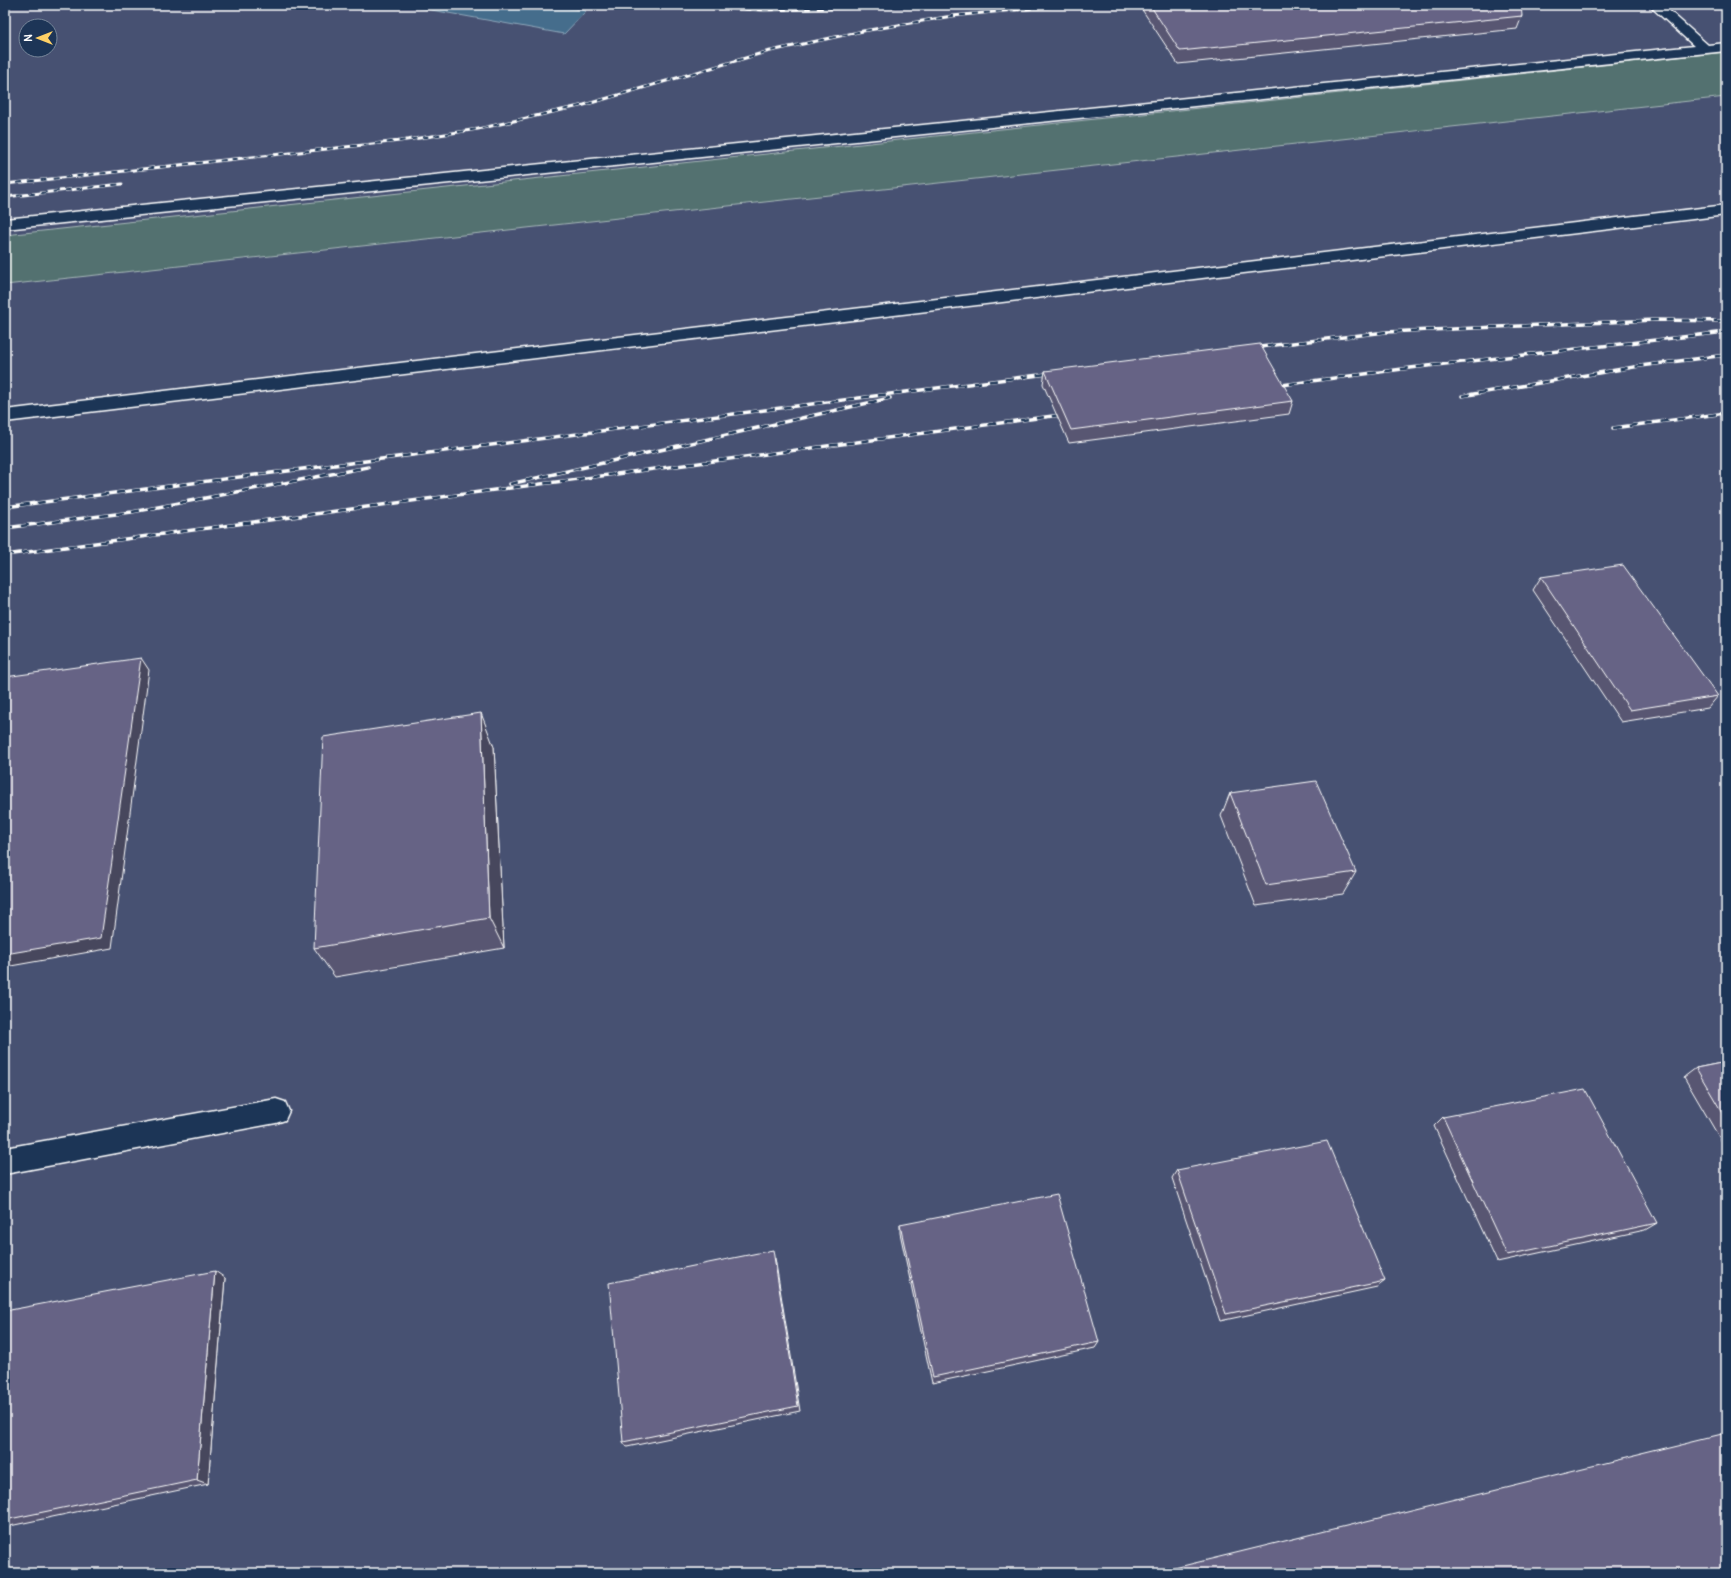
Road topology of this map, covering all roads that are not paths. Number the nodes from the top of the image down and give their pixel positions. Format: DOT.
graph roads {
  1 [pos="1655,5"];
  2 [pos="1726,47"];
  3 [pos="1705,49"];
  4 [pos="1726,210"];
  5 [pos="5,224"];
  6 [pos="5,416"];
  7 [pos="276,1111"];
  8 [pos="5,1161"];
  1 -- 3 [label="lane"];
  2 -- 3 [label="lane"];
  3 -- 5 [label="lane"];
  4 -- 6 [label="lane"];
  7 -- 8 [label="lane"];
}
